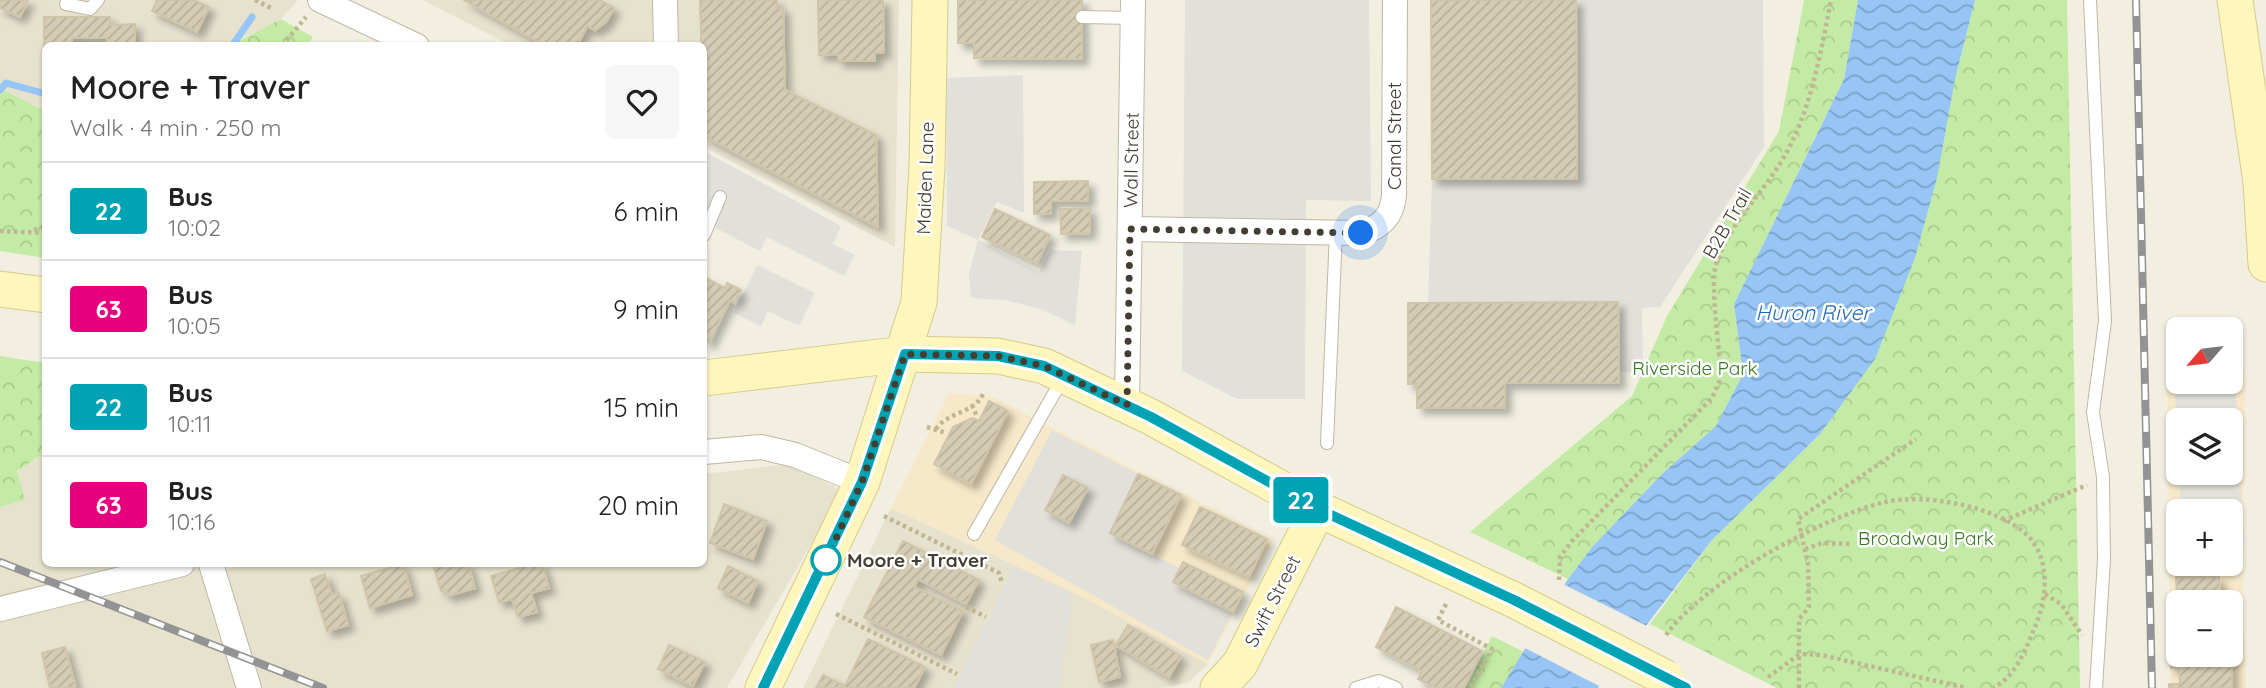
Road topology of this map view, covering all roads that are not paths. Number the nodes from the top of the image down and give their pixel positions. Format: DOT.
graph roads {
  1 [pos="98,0"];
  2 [pos="665,0"];
  3 [pos="930,0"];
  4 [pos="1395,0"];
  5 [pos="2090,0"];
  6 [pos="2235,0"];
  7 [pos="66,4"];
  8 [pos="313,8"];
  9 [pos="1133,9"];
  10 [pos="1082,17"];
  11 [pos="406,42"];
  12 [pos="666,42"];
  13 [pos="2263,183"];
  14 [pos="720,197"];
  15 [pos="707,228"];
  16 [pos="1130,229"];
  17 [pos="1336,232"];
  18 [pos="2266,264"];
  19 [pos="0,289"];
  20 [pos="42,294"];
  21 [pos="905,354"];
  22 [pos="1065,375"];
  23 [pos="707,378"];
  24 [pos="1127,405"];
  25 [pos="1327,443"];
  26 [pos="707,452"];
  27 [pos="862,482"];
  28 [pos="1318,509"];
  29 [pos="974,534"];
  30 [pos="170,567"];
  31 [pos="212,567"];
  32 [pos="0,609"];
  33 [pos="1676,683"];
  34 [pos="250,688"];
  35 [pos="763,688"];
  36 [pos="1218,688"];
  37 [pos="1356,688"];
  38 [pos="1396,688"];
  39 [pos="2096,688"];
  1 -- 7 [label="lane"];
  2 -- 12 [label="street"];
  3 -- 21 [label="main road, Maiden Lane"];
  4 -- 17 [label="street, Canal Street"];
  5 -- 39 [label="lane"];
  6 -- 13 [label="main road"];
  8 -- 11 [label="street"];
  9 -- 10 [label="lane"];
  9 -- 16 [label="street, Wall Street"];
  13 -- 18 [label="main road"];
  14 -- 15 [label="lane"];
  16 -- 17 [label="street, Canal Street"];
  16 -- 24 [label="street, Wall Street"];
  17 -- 25 [label="lane"];
  19 -- 20 [label="main road"];
  21 -- 22 [label="main road"];
  21 -- 23 [label="main road"];
  21 -- 27 [label="main road, Maiden Lane"];
  22 -- 24 [label="main road"];
  22 -- 29 [label="lane"];
  24 -- 28 [label="main road"];
  26 -- 27 [label="street"];
  27 -- 35 [label="main road, Maiden Lane"];
  28 -- 33 [label="main road, bridge"];
  28 -- 36 [label="main road, Swift Street"];
  30 -- 32 [label="street"];
  31 -- 34 [label="street"];
  37 -- 38 [label="lane"];
}
